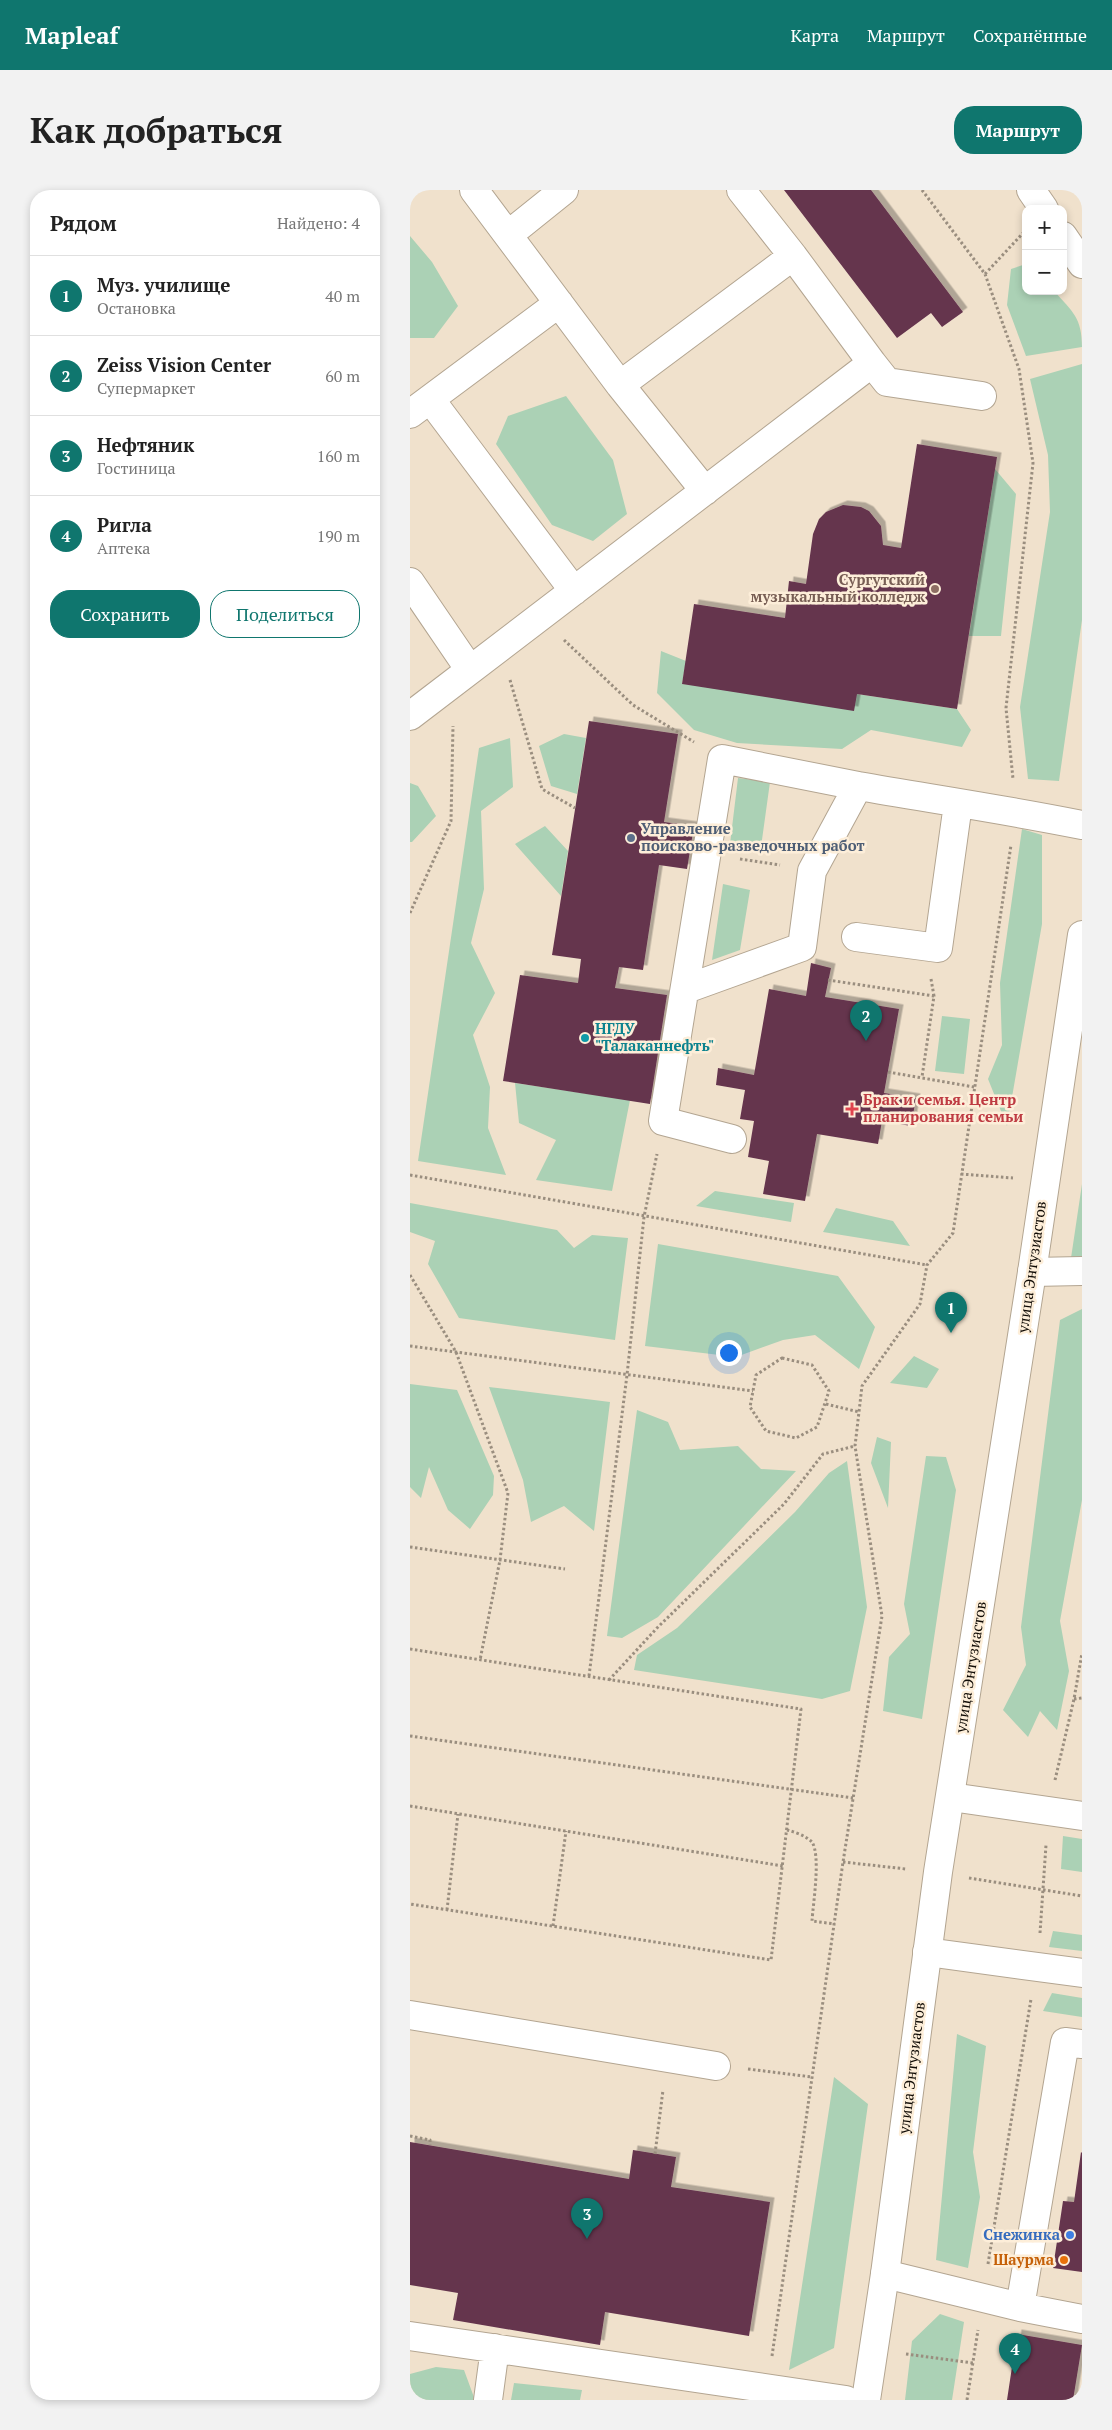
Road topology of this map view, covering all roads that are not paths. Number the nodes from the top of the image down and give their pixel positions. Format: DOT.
graph roads {
  1 [pos="474,190"];
  2 [pos="564,190"];
  3 [pos="741,190"];
  4 [pos="1031,190"];
  5 [pos="1041,205"];
  6 [pos="508,235"];
  7 [pos="1067,242"];
  8 [pos="794,256"];
  9 [pos="1082,264"];
  10 [pos="559,303"];
  11 [pos="872,363"];
  12 [pos="620,385"];
  13 [pos="982,396"];
  14 [pos="420,406"];
  15 [pos="705,491"];
  16 [pos="410,582"];
  17 [pos="574,591"];
  18 [pos="462,677"];
  19 [pos="410,716"];
  20 [pos="858,786"];
  21 [pos="958,804"];
  22 [pos="1082,824"];
  23 [pos="1082,935"];
  24 [pos="856,937"];
  25 [pos="686,989"];
  26 [pos="732,1139"];
  27 [pos="1082,1271"];
  28 [pos="1032,1272"];
  29 [pos="951,1797"];
  30 [pos="1082,1816"];
  31 [pos="927,1952"];
  32 [pos="1082,1973"];
  33 [pos="410,2015"];
  34 [pos="1082,2044"];
  35 [pos="727,2067"];
  36 [pos="885,2274"];
  37 [pos="1020,2307"];
  38 [pos="1082,2319"];
  39 [pos="410,2336"];
  40 [pos="495,2348"];
  41 [pos="488,2400"];
  42 [pos="846,2400"];
  43 [pos="866,2400"];
  1 -- 6 [label="main road"];
  2 -- 6 [label="main road"];
  3 -- 8 [label="main road"];
  4 -- 5 [label="main road"];
  6 -- 10 [label="main road"];
  7 -- 9 [label="main road"];
  8 -- 11 [label="main road"];
  8 -- 12 [label="main road"];
  10 -- 12 [label="main road"];
  10 -- 14 [label="main road"];
  11 -- 13 [label="main road"];
  11 -- 15 [label="main road"];
  12 -- 15 [label="main road"];
  14 -- 17 [label="main road"];
  15 -- 17 [label="main road"];
  16 -- 18 [label="main road"];
  17 -- 18 [label="main road"];
  18 -- 19 [label="main road"];
  20 -- 21 [label="main road"];
  20 -- 25 [label="main road"];
  20 -- 25 [label="main road"];
  21 -- 22 [label="main road"];
  21 -- 24 [label="main road"];
  23 -- 28 [label="main road, улица Энтузиастов"];
  25 -- 26 [label="main road"];
  27 -- 28 [label="main road"];
  28 -- 29 [label="main road, улица Энтузиастов"];
  29 -- 30 [label="main road"];
  29 -- 31 [label="main road, улица Энтузиастов"];
  31 -- 32 [label="main road"];
  31 -- 36 [label="main road, улица Энтузиастов"];
  33 -- 35 [label="main road"];
  34 -- 37 [label="main road"];
  36 -- 37 [label="main road"];
  36 -- 43 [label="main road, улица Энтузиастов"];
  37 -- 38 [label="main road"];
  39 -- 40 [label="main road"];
  40 -- 41 [label="main road"];
  40 -- 42 [label="main road"];
}
